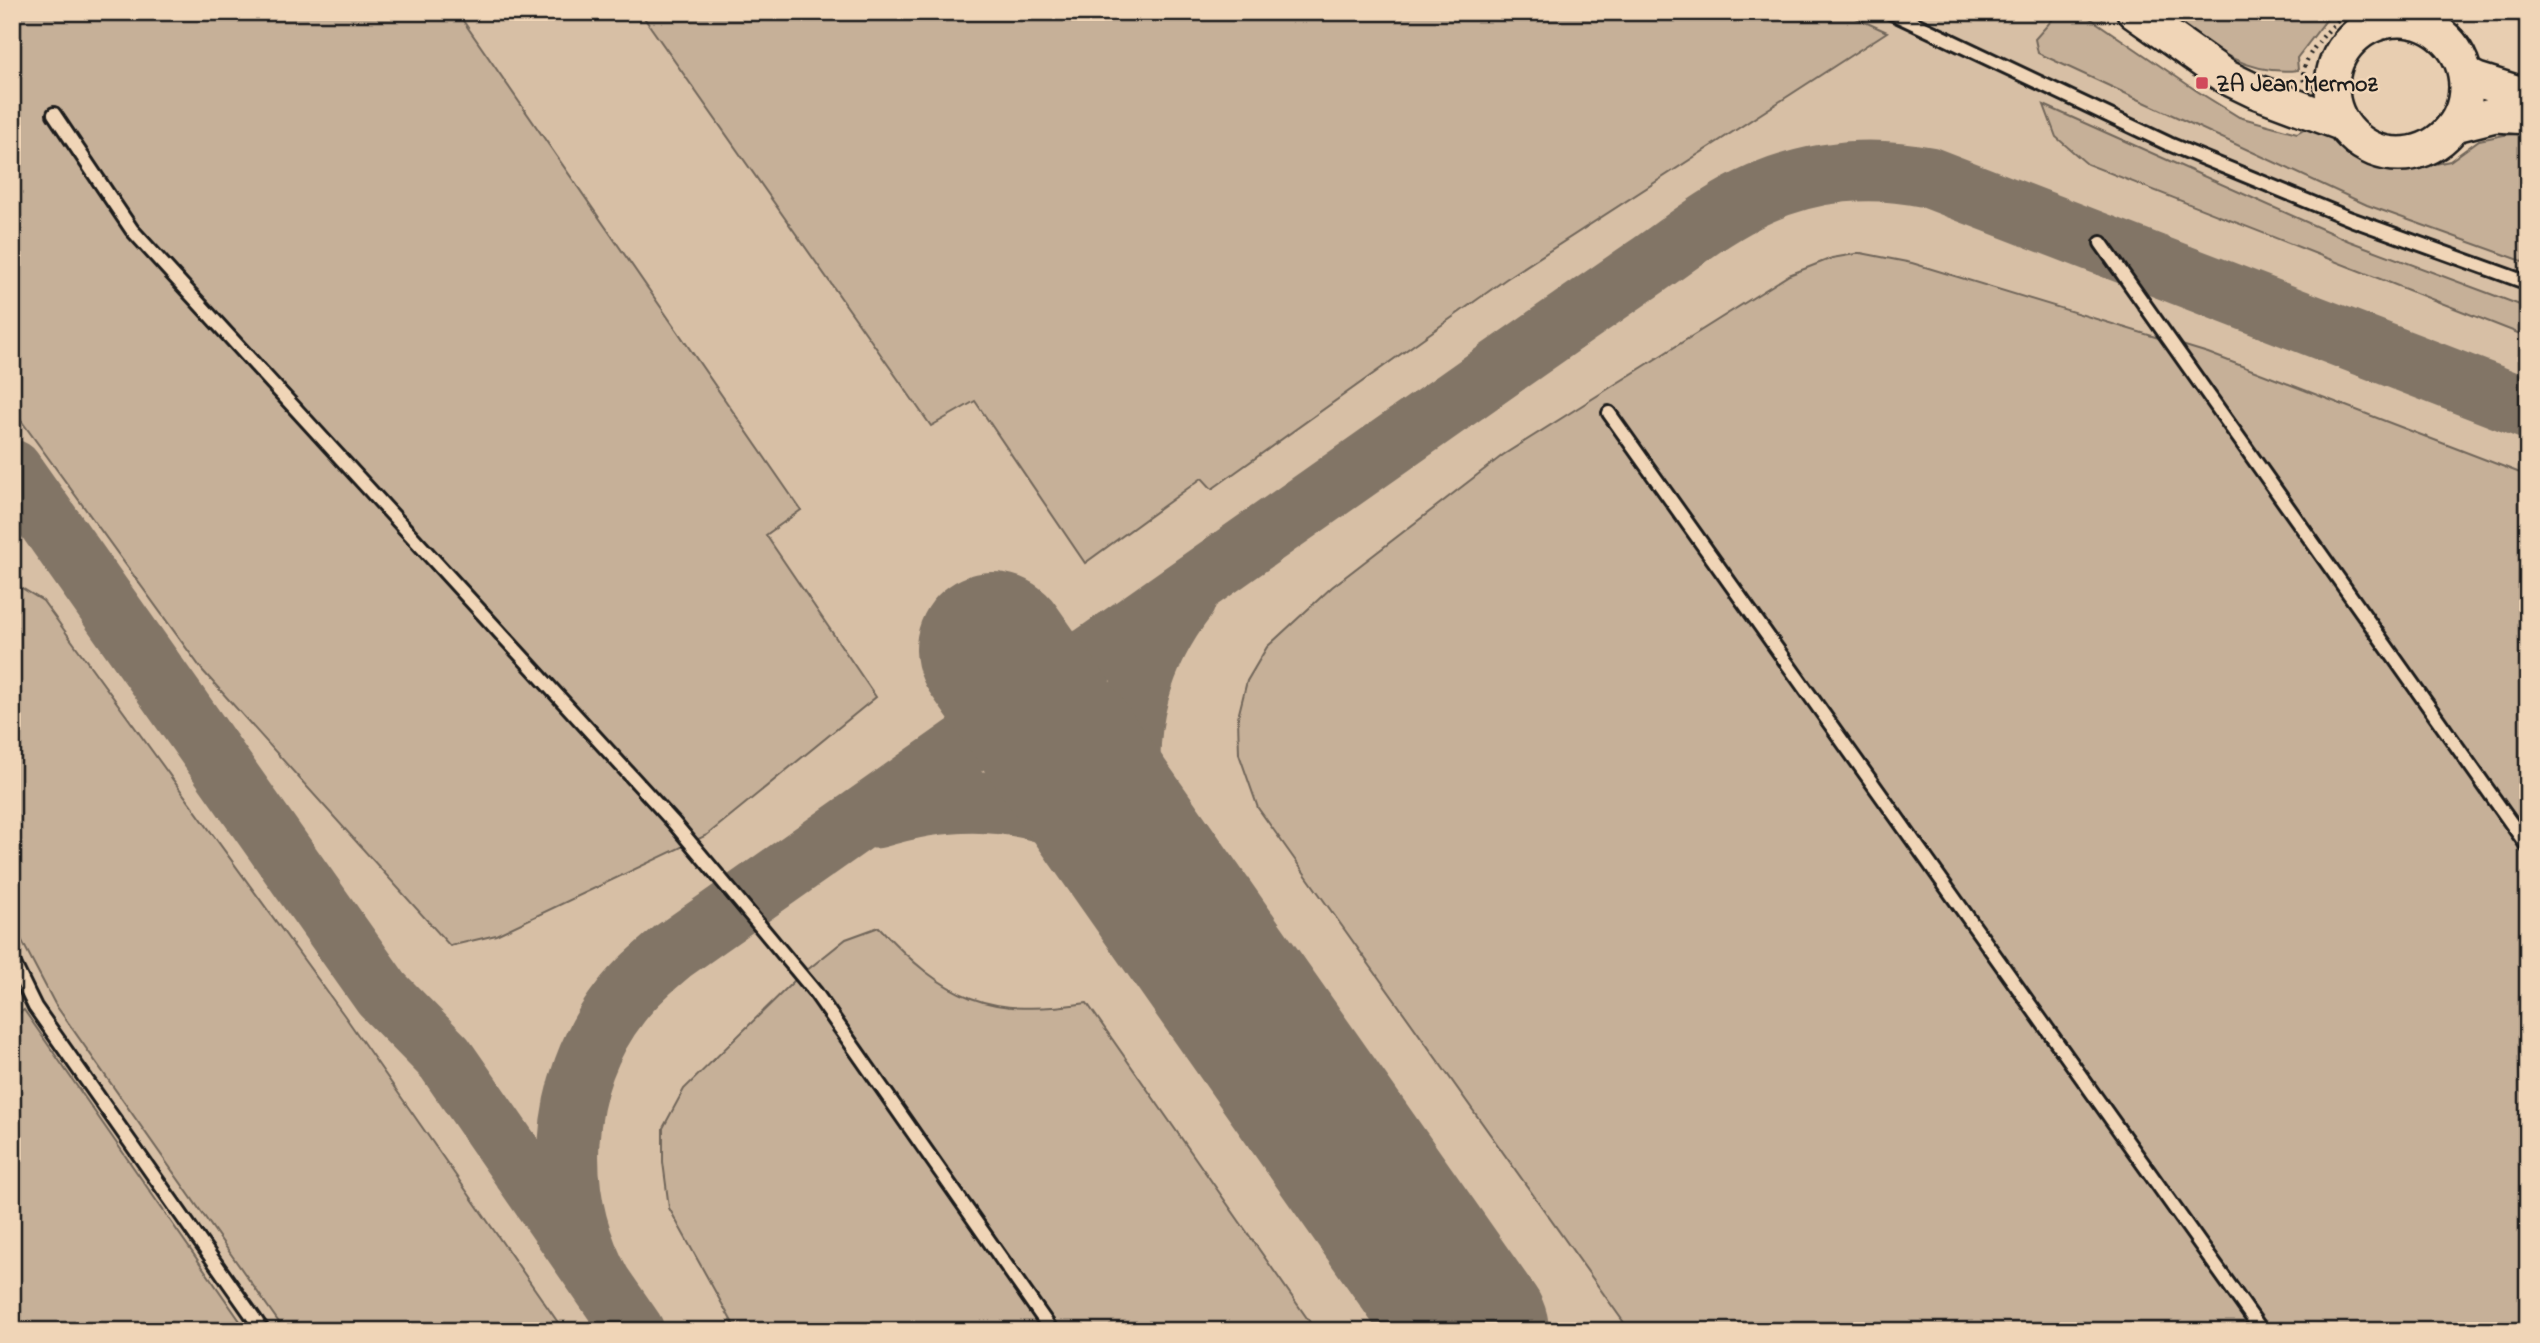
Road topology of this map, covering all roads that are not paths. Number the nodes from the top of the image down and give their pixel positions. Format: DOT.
graph roads {
  1 [pos="1890,12"];
  2 [pos="2134,12"];
  3 [pos="2400,16"];
  4 [pos="2336,64"];
  5 [pos="2465,74"];
  6 [pos="2255,91"];
  7 [pos="2528,96"];
  8 [pos="54,114"];
  9 [pos="2528,117"];
  10 [pos="2343,124"];
  11 [pos="2455,124"];
  12 [pos="2101,243"];
  13 [pos="2528,284"];
  14 [pos="1609,413"];
  15 [pos="2528,847"];
  16 [pos="12,960"];
  17 [pos="263,1331"];
  18 [pos="1052,1331"];
  19 [pos="2262,1331"];
  1 -- 13 [label="lane"];
  2 -- 6 [label="main road"];
  3 -- 4 [label="main road"];
  3 -- 5 [label="main road"];
  4 -- 6 [label="main road"];
  4 -- 10 [label="main road"];
  5 -- 7 [label="main road"];
  5 -- 11 [label="main road"];
  6 -- 10 [label="main road"];
  8 -- 18 [label="lane"];
  9 -- 11 [label="main road"];
  10 -- 11 [label="main road"];
  12 -- 15 [label="lane"];
  14 -- 19 [label="lane"];
  16 -- 17 [label="lane"];
}
